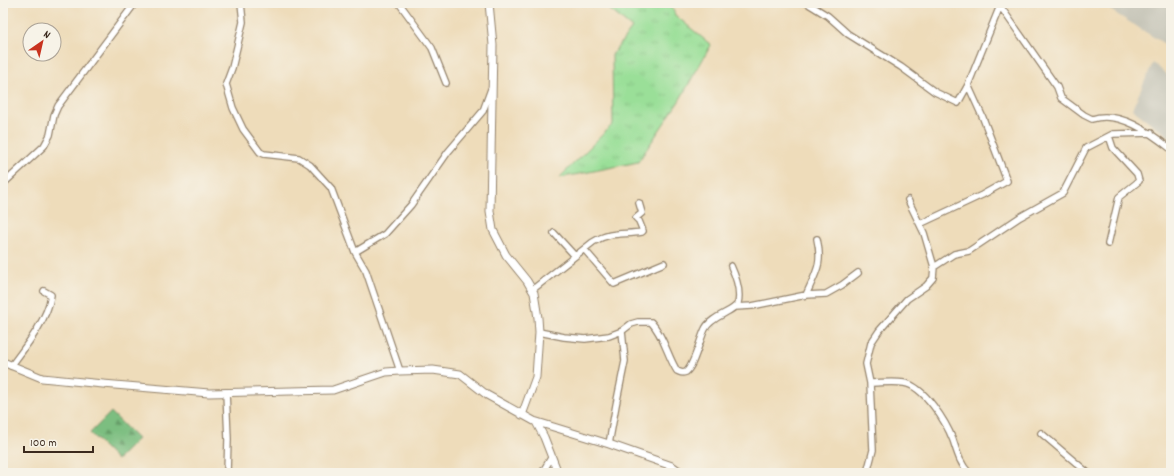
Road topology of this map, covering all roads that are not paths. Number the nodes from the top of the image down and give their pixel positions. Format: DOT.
graph roads {
  1 [pos="136,3"];
  2 [pos="241,3"];
  3 [pos="399,3"];
  4 [pos="489,3"];
  5 [pos="807,3"];
  6 [pos="999,4"];
  7 [pos="446,83"];
  8 [pos="492,84"];
  9 [pos="968,85"];
  10 [pos="1151,133"];
  11 [pos="1109,136"];
  12 [pos="1171,149"];
  13 [pos="3,184"];
  14 [pos="908,200"];
  15 [pos="640,203"];
  16 [pos="920,224"];
  17 [pos="554,233"];
  18 [pos="817,239"];
  19 [pos="1108,244"];
  20 [pos="584,249"];
  21 [pos="355,252"];
  22 [pos="575,256"];
  23 [pos="664,263"];
  24 [pos="731,266"];
  25 [pos="934,267"];
  26 [pos="858,273"];
  27 [pos="532,290"];
  28 [pos="44,291"];
  29 [pos="806,295"];
  30 [pos="735,307"];
  31 [pos="622,331"];
  32 [pos="539,332"];
  33 [pos="3,362"];
  34 [pos="11,366"];
  35 [pos="400,371"];
  36 [pos="870,383"];
  37 [pos="226,392"];
  38 [pos="522,415"];
  39 [pos="536,422"];
  40 [pos="1041,433"];
  41 [pos="609,444"];
  42 [pos="551,458"];
  43 [pos="227,473"];
  44 [pos="542,473"];
  45 [pos="558,473"];
  46 [pos="682,473"];
  47 [pos="867,473"];
  48 [pos="969,473"];
  49 [pos="1088,473"];
  1 -- 13 [label="street"];
  2 -- 21 [label="street"];
  3 -- 7 [label="street"];
  4 -- 8 [label="street"];
  5 -- 9 [label="street"];
  6 -- 9 [label="street"];
  6 -- 10 [label="street"];
  8 -- 21 [label="street"];
  8 -- 27 [label="street"];
  9 -- 16 [label="street"];
  10 -- 11 [label="street"];
  10 -- 12 [label="street"];
  11 -- 19 [label="street"];
  11 -- 25 [label="street"];
  14 -- 16 [label="street"];
  15 -- 20 [label="street"];
  16 -- 25 [label="street"];
  17 -- 22 [label="street"];
  18 -- 29 [label="street"];
  20 -- 22 [label="street"];
  20 -- 23 [label="street"];
  21 -- 35 [label="street"];
  22 -- 27 [label="street"];
  24 -- 30 [label="street"];
  25 -- 36 [label="street"];
  26 -- 29 [label="street"];
  27 -- 32 [label="street"];
  28 -- 34 [label="street"];
  29 -- 30 [label="street"];
  30 -- 31 [label="street"];
  31 -- 32 [label="street"];
  31 -- 41 [label="street"];
  32 -- 38 [label="street"];
  33 -- 34 [label="street"];
  34 -- 37 [label="street"];
  35 -- 37 [label="street"];
  35 -- 38 [label="street"];
  36 -- 47 [label="street"];
  36 -- 48 [label="street"];
  37 -- 43 [label="street"];
  38 -- 39 [label="street"];
  39 -- 41 [label="street"];
  39 -- 42 [label="street"];
  40 -- 49 [label="street"];
  41 -- 46 [label="street"];
  42 -- 44 [label="street"];
  42 -- 45 [label="street"];
}
